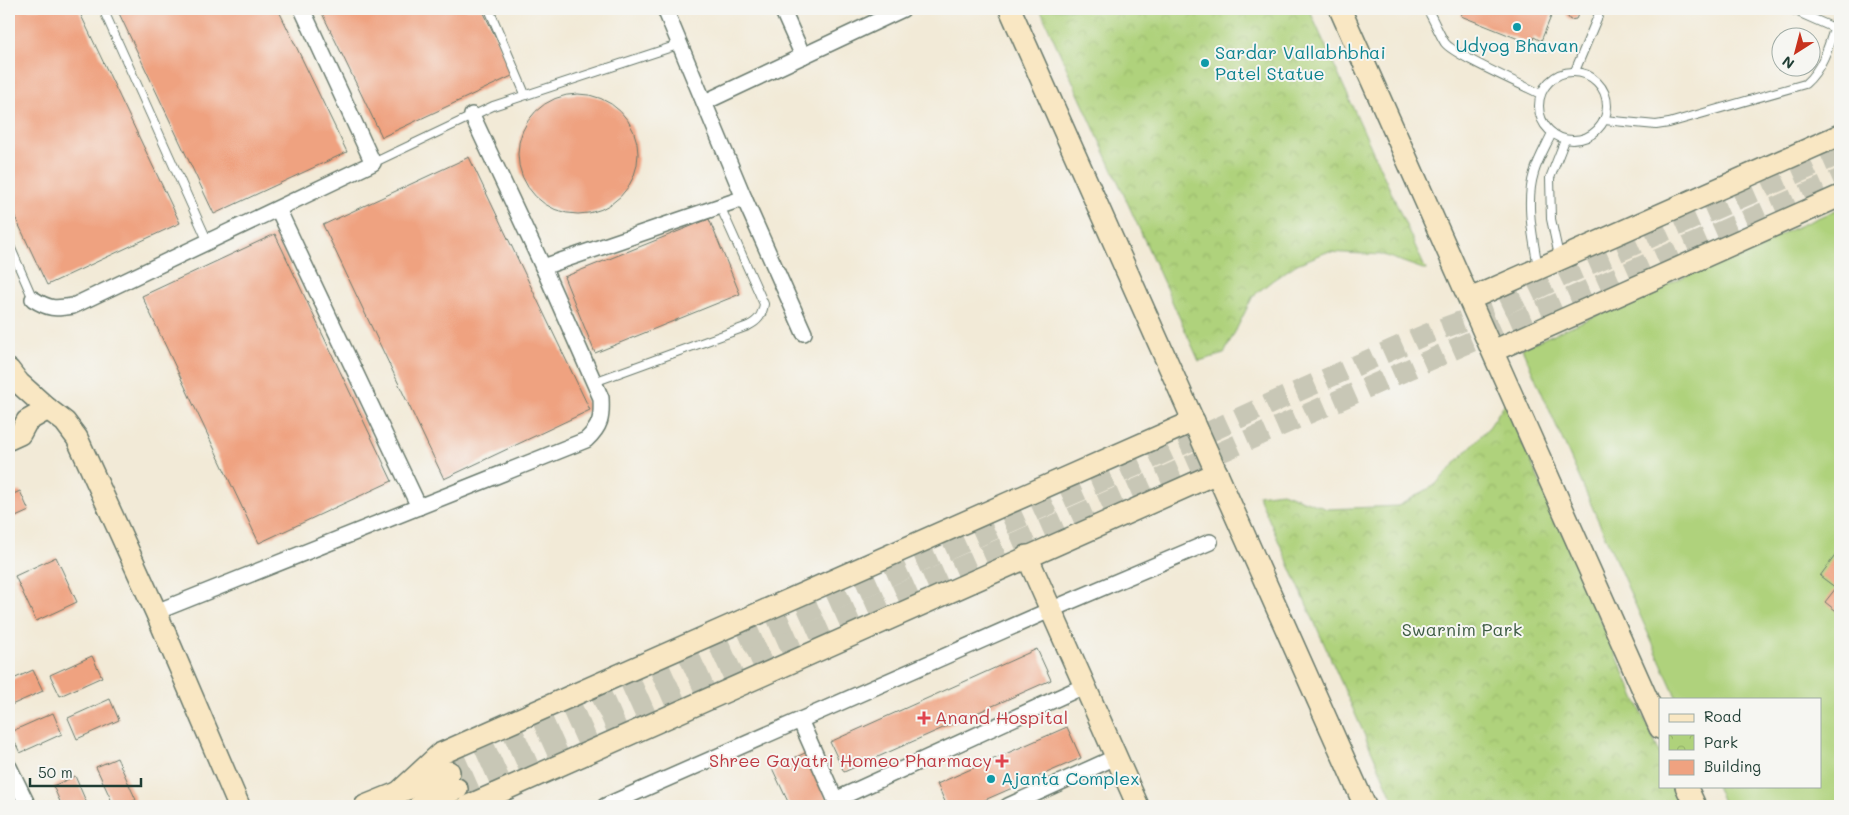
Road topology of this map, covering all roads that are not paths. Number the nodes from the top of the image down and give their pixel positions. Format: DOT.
graph roads {
  1 [pos="103,9"];
  2 [pos="302,9"];
  3 [pos="489,9"];
  4 [pos="665,9"];
  5 [pos="782,9"];
  6 [pos="904,9"];
  7 [pos="1010,9"];
  8 [pos="1340,9"];
  9 [pos="1427,9"];
  10 [pos="1601,9"];
  11 [pos="1791,9"];
  12 [pos="1840,10"];
  13 [pos="1834,28"];
  14 [pos="681,44"];
  15 [pos="803,56"];
  16 [pos="1575,71"];
  17 [pos="525,94"];
  18 [pos="1540,94"];
  19 [pos="705,102"];
  20 [pos="472,115"];
  21 [pos="1604,120"];
  22 [pos="1552,133"];
  23 [pos="1840,135"];
  24 [pos="1565,140"];
  25 [pos="373,163"];
  26 [pos="1840,196"];
  27 [pos="744,198"];
  28 [pos="720,206"];
  29 [pos="278,209"];
  30 [pos="208,242"];
  31 [pos="9,244"];
  32 [pos="1560,259"];
  33 [pos="543,266"];
  34 [pos="1538,269"];
  35 [pos="33,299"];
  36 [pos="1470,299"];
  37 [pos="804,333"];
  38 [pos="1494,351"];
  39 [pos="9,370"];
  40 [pos="594,382"];
  41 [pos="48,409"];
  42 [pos="18,420"];
  43 [pos="1194,421"];
  44 [pos="9,439"];
  45 [pos="1217,473"];
  46 [pos="418,507"];
  47 [pos="1210,542"];
  48 [pos="1026,556"];
  49 [pos="1050,610"];
  50 [pos="156,612"];
  51 [pos="1084,686"];
  52 [pos="800,720"];
  53 [pos="1659,726"];
  54 [pos="1116,757"];
  55 [pos="9,767"];
  56 [pos="1687,788"];
  57 [pos="458,789"];
  58 [pos="398,793"];
  59 [pos="836,803"];
  60 [pos="28,806"];
  61 [pos="239,806"];
  62 [pos="365,806"];
  63 [pos="419,806"];
  64 [pos="604,806"];
  65 [pos="1008,806"];
  66 [pos="1138,806"];
  67 [pos="1365,806"];
  68 [pos="1695,806"];
  1 -- 30 [label="lane"];
  2 -- 25 [label="street"];
  3 -- 17 [label="lane"];
  4 -- 14 [label="street"];
  5 -- 15 [label="street"];
  6 -- 15 [label="street"];
  7 -- 43 [label="street"];
  8 -- 36 [label="street"];
  9 -- 18 [label="lane"];
  10 -- 16 [label="lane"];
  11 -- 13 [label="lane"];
  12 -- 13 [label="lane"];
  13 -- 21 [label="lane"];
  14 -- 17 [label="lane"];
  14 -- 19 [label="street"];
  15 -- 19 [label="street"];
  16 -- 18 [label="lane"];
  16 -- 21 [label="lane"];
  17 -- 20 [label="lane"];
  18 -- 22 [label="lane"];
  19 -- 27 [label="street"];
  20 -- 25 [label="lane"];
  20 -- 33 [label="street"];
  21 -- 24 [label="lane"];
  22 -- 24 [label="lane"];
  22 -- 34 [label="lane"];
  23 -- 32 [label="street"];
  24 -- 32 [label="lane"];
  25 -- 29 [label="street"];
  26 -- 38 [label="street"];
  27 -- 28 [label="street"];
  27 -- 37 [label="street"];
  28 -- 33 [label="street"];
  28 -- 40 [label="lane"];
  29 -- 30 [label="street"];
  29 -- 46 [label="street"];
  30 -- 35 [label="street"];
  31 -- 35 [label="lane"];
  32 -- 34 [label="street"];
  33 -- 40 [label="street"];
  34 -- 36 [label="street"];
  36 -- 38 [label="street"];
  38 -- 53 [label="street"];
  39 -- 41 [label="street"];
  40 -- 46 [label="street"];
  41 -- 42 [label="street"];
  41 -- 50 [label="street"];
  42 -- 44 [label="street"];
  43 -- 45 [label="street"];
  43 -- 58 [label="street"];
  45 -- 48 [label="street"];
  45 -- 67 [label="street"];
  46 -- 50 [label="street"];
  47 -- 49 [label="street"];
  48 -- 49 [label="street"];
  48 -- 57 [label="street"];
  49 -- 51 [label="street"];
  49 -- 52 [label="street"];
  50 -- 61 [label="street"];
  51 -- 54 [label="street"];
  51 -- 59 [label="street"];
  52 -- 59 [label="street"];
  52 -- 64 [label="street"];
  54 -- 65 [label="street"];
  54 -- 66 [label="street"];
  55 -- 60 [label="street"];
  56 -- 68 [label="street"];
  57 -- 58 [label="street"];
  57 -- 63 [label="street"];
  58 -- 62 [label="street"];
}
